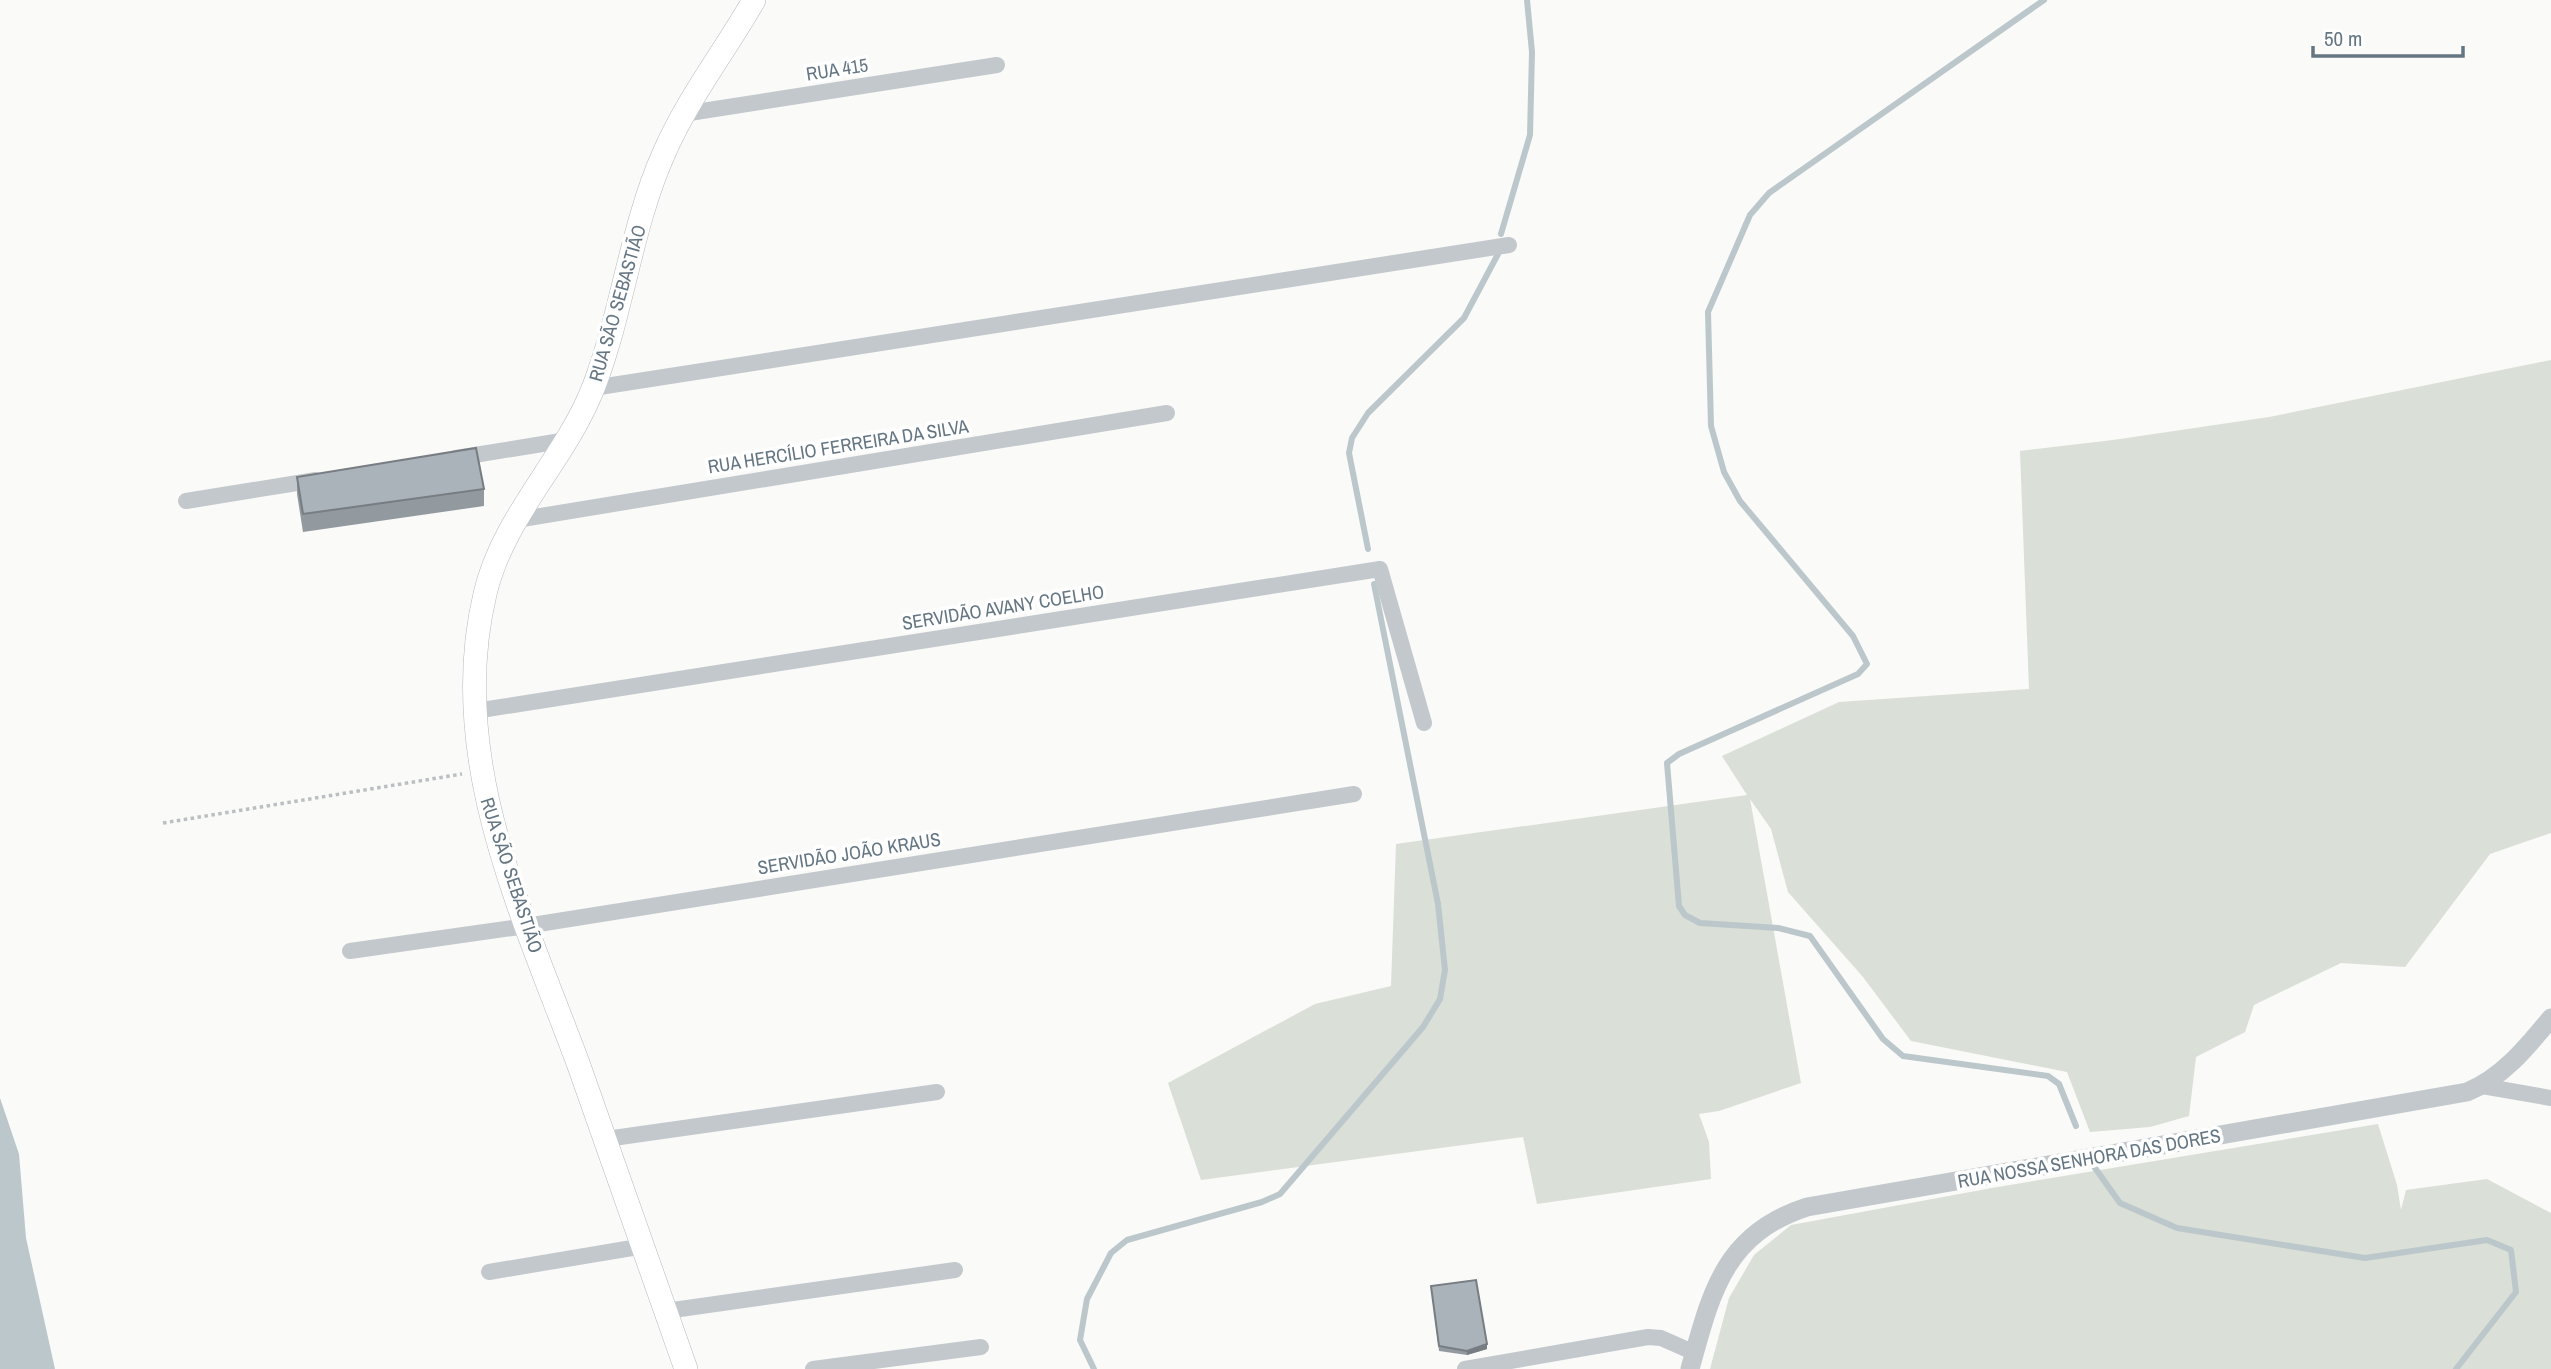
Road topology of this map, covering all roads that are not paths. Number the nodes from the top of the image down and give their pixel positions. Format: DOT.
graph roads {
  1 [pos="754,0"];
  2 [pos="998,65"];
  3 [pos="684,114"];
  4 [pos="1509,245"];
  5 [pos="593,388"];
  6 [pos="1167,413"];
  7 [pos="567,440"];
  8 [pos="444,460"];
  9 [pos="335,477"];
  10 [pos="186,501"];
  11 [pos="516,520"];
  12 [pos="475,711"];
  13 [pos="1424,723"];
  14 [pos="1354,794"];
  15 [pos="526,926"];
  16 [pos="350,951"];
  17 [pos="2551,1018"];
  18 [pos="2482,1086"];
  19 [pos="937,1092"];
  20 [pos="2551,1098"];
  21 [pos="606,1139"];
  22 [pos="644,1246"];
  23 [pos="955,1270"];
  24 [pos="489,1272"];
  25 [pos="666,1311"];
  26 [pos="981,1347"];
  27 [pos="1693,1361"];
  28 [pos="686,1369"];
  29 [pos="813,1369"];
  30 [pos="1465,1369"];
  1 -- 3 [label="main road, RUA SÃO SEBASTIÃO"];
  2 -- 3 [label="street, RUA 415"];
  3 -- 5 [label="main road, RUA SÃO SEBASTIÃO"];
  4 -- 5 [label="street"];
  5 -- 7 [label="main road, RUA SÃO SEBASTIÃO"];
  6 -- 11 [label="street, RUA HERCÍLIO FERREIRA DA SILVA"];
  7 -- 8 [label="street"];
  7 -- 11 [label="main road, RUA SÃO SEBASTIÃO"];
  9 -- 10 [label="street"];
  11 -- 12 [label="main road, RUA SÃO SEBASTIÃO"];
  12 -- 13 [label="street, SERVIDÃO AVANY COELHO"];
  12 -- 15 [label="main road, RUA SÃO SEBASTIÃO"];
  14 -- 15 [label="street, SERVIDÃO JOÃO KRAUS"];
  15 -- 16 [label="street, SERVIDÃO JOÃO KRAUS"];
  15 -- 21 [label="main road, RUA SÃO SEBASTIÃO"];
  17 -- 18 [label="street, RUA NOSSA SENHORA DAS DORES"];
  18 -- 20 [label="street"];
  18 -- 27 [label="street, RUA NOSSA SENHORA DAS DORES"];
  19 -- 21 [label="street"];
  21 -- 22 [label="main road, RUA SÃO SEBASTIÃO"];
  22 -- 24 [label="street"];
  22 -- 25 [label="main road, RUA SÃO SEBASTIÃO"];
  23 -- 25 [label="street"];
  25 -- 28 [label="main road, RUA SÃO SEBASTIÃO"];
  26 -- 29 [label="street"];
  27 -- 30 [label="street"];
}
